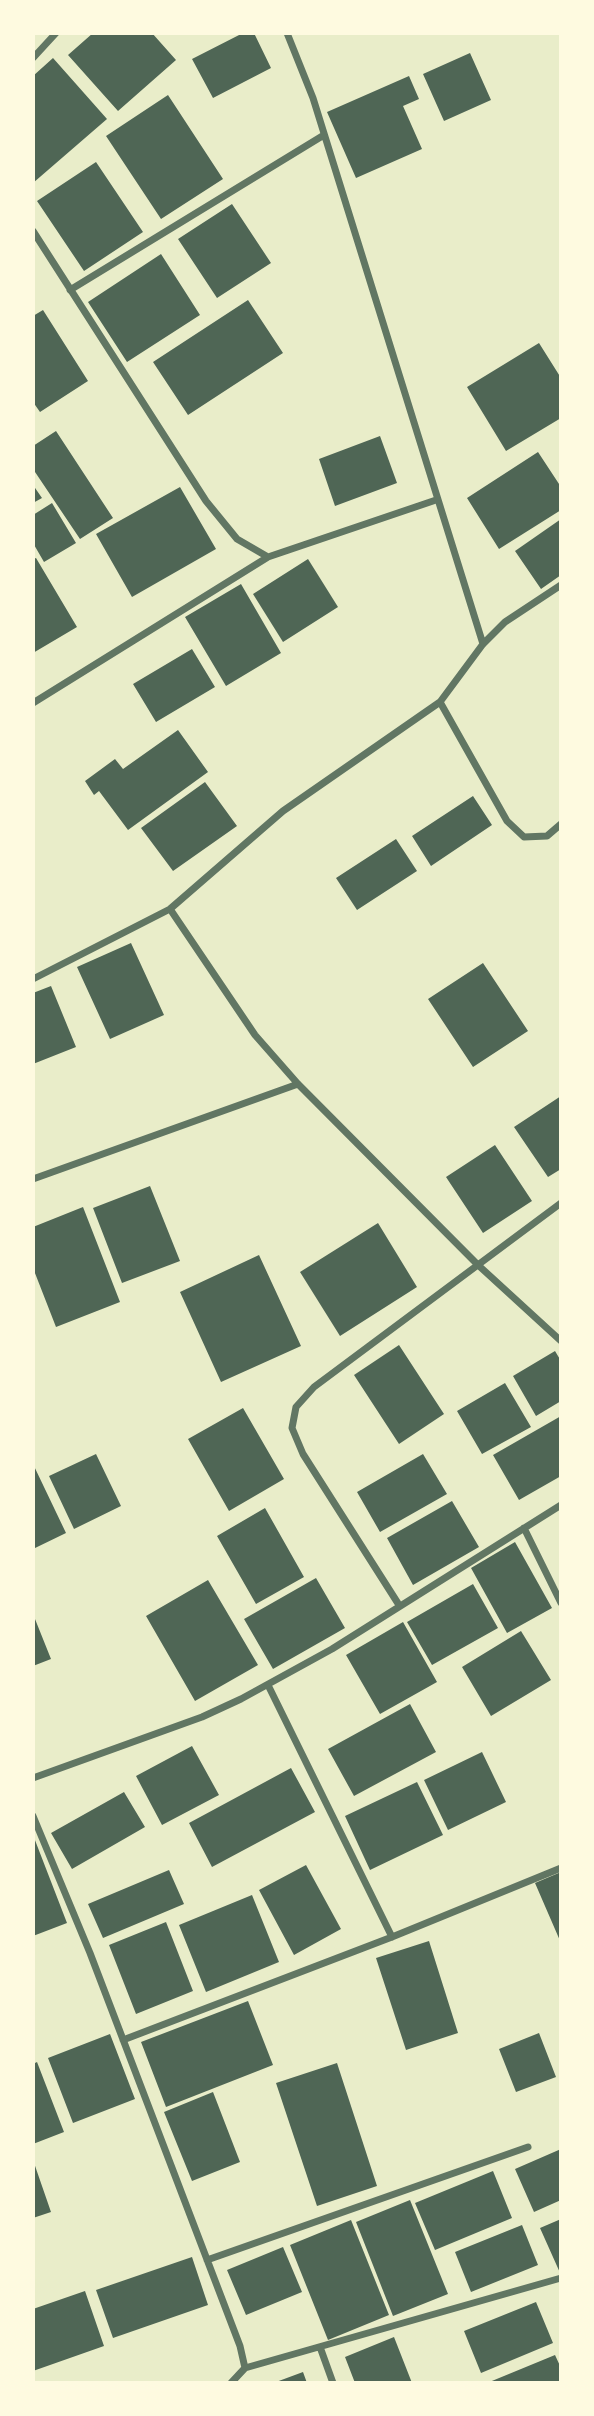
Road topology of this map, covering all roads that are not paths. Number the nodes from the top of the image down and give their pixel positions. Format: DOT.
graph roads {
  1 [pos="56,33"];
  2 [pos="287,33"];
  3 [pos="33,58"];
  4 [pos="324,135"];
  5 [pos="33,231"];
  6 [pos="70,290"];
  7 [pos="436,500"];
  8 [pos="268,557"];
  9 [pos="561,585"];
  10 [pos="483,644"];
  11 [pos="440,702"];
  12 [pos="33,703"];
  13 [pos="561,824"];
  14 [pos="170,909"];
  15 [pos="33,979"];
  16 [pos="298,1084"];
  17 [pos="33,1179"];
  18 [pos="561,1203"];
  19 [pos="478,1265"];
  20 [pos="561,1341"];
  21 [pos="561,1505"];
  22 [pos="524,1528"];
  23 [pos="561,1603"];
  24 [pos="399,1605"];
  25 [pos="268,1685"];
  26 [pos="33,1778"];
  27 [pos="33,1816"];
  28 [pos="561,1868"];
  29 [pos="392,1937"];
  30 [pos="123,2040"];
  31 [pos="528,2147"];
  32 [pos="207,2260"];
  33 [pos="561,2278"];
  34 [pos="320,2347"];
  35 [pos="245,2368"];
  36 [pos="231,2383"];
  37 [pos="333,2383"];
  1 -- 3 [label="street"];
  2 -- 4 [label="street"];
  4 -- 6 [label="street"];
  4 -- 7 [label="street"];
  5 -- 6 [label="street"];
  6 -- 8 [label="street"];
  7 -- 8 [label="street"];
  7 -- 10 [label="street"];
  8 -- 12 [label="street"];
  9 -- 10 [label="street"];
  10 -- 11 [label="street"];
  11 -- 13 [label="street"];
  11 -- 14 [label="street"];
  14 -- 15 [label="street"];
  14 -- 16 [label="street"];
  16 -- 17 [label="street"];
  16 -- 19 [label="street"];
  18 -- 19 [label="street"];
  19 -- 20 [label="street"];
  19 -- 24 [label="street"];
  21 -- 22 [label="street"];
  22 -- 23 [label="street"];
  22 -- 24 [label="street"];
  24 -- 25 [label="street"];
  25 -- 26 [label="street"];
  25 -- 29 [label="street"];
  27 -- 30 [label="street"];
  28 -- 29 [label="street"];
  29 -- 30 [label="street"];
  30 -- 32 [label="street"];
  31 -- 32 [label="street"];
  32 -- 35 [label="street"];
  33 -- 34 [label="street"];
  34 -- 35 [label="street"];
  34 -- 37 [label="street"];
  35 -- 36 [label="street"];
}
